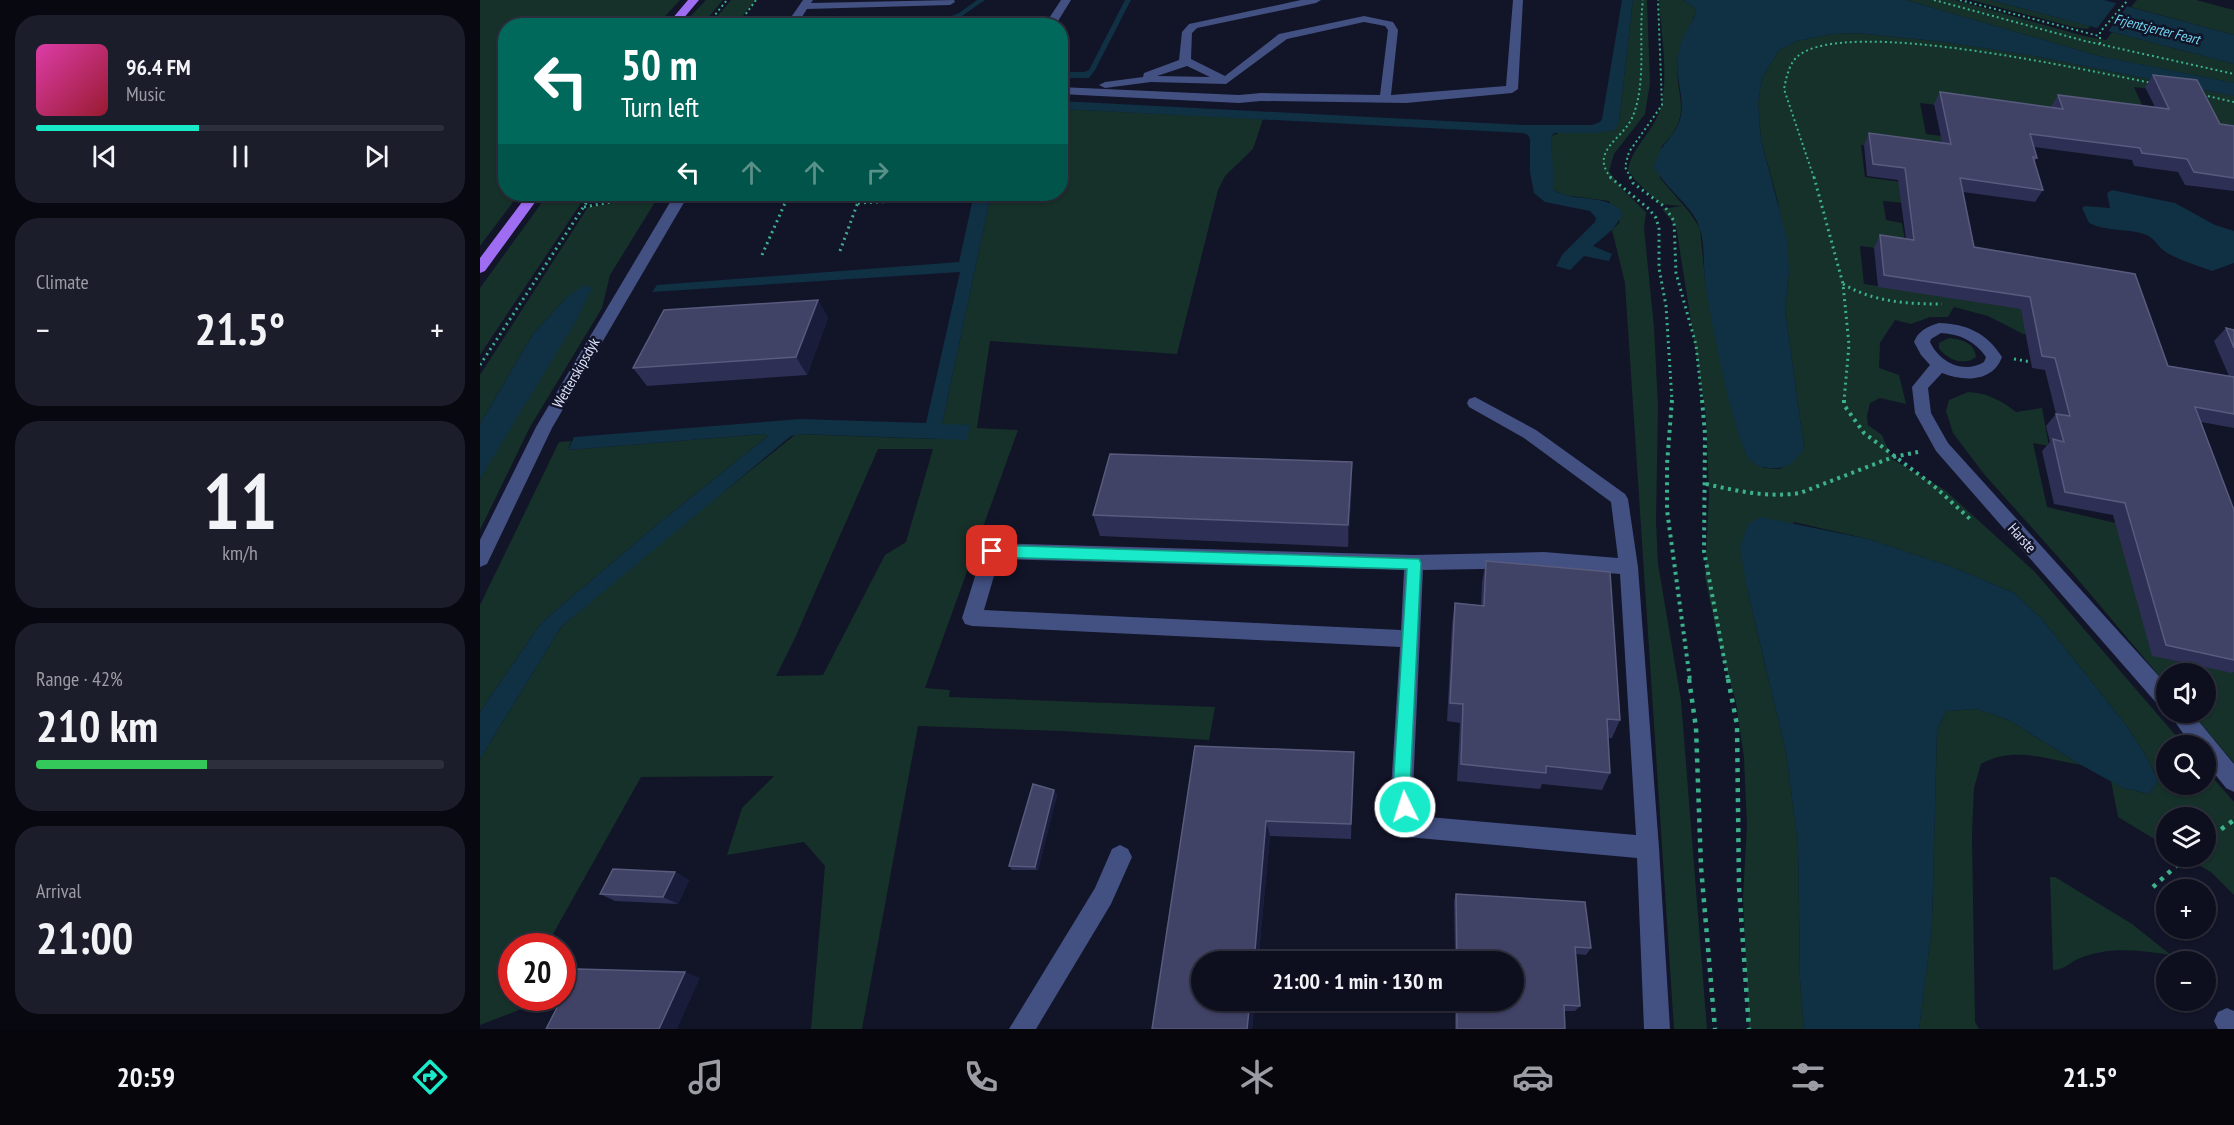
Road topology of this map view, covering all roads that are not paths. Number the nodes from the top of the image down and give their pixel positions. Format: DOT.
graph roads {
  1 [pos="694,0"];
  2 [pos="1066,0"];
  3 [pos="1316,0"];
  4 [pos="1518,0"];
  5 [pos="950,2"];
  6 [pos="806,3"];
  7 [pos="678,18"];
  8 [pos="796,18"];
  9 [pos="1055,18"];
  10 [pos="1185,62"];
  11 [pos="1127,81"];
  12 [pos="1226,81"];
  13 [pos="1068,90"];
  14 [pos="1068,90"];
  15 [pos="1261,97"];
  16 [pos="1385,99"];
  17 [pos="529,201"];
  18 [pos="678,201"];
  19 [pos="480,268"];
  20 [pos="1940,365"];
  21 [pos="1475,403"];
  22 [pos="480,559"];
  23 [pos="1414,563"];
  24 [pos="1629,567"];
  25 [pos="1410,639"];
  26 [pos="2156,688"];
  27 [pos="2187,723"];
  28 [pos="2234,781"];
  29 [pos="1648,848"];
  30 [pos="1120,856"];
  31 [pos="1022,1029"];
  32 [pos="1657,1029"];
  1 -- 7 [label="main road"];
  2 -- 9 [label="street"];
  3 -- 10 [label="street"];
  4 -- 16 [label="street"];
  5 -- 6 [label="street"];
  6 -- 8 [label="street"];
  10 -- 11 [label="street"];
  10 -- 12 [label="street"];
  11 -- 12 [label="street"];
  11 -- 13 [label="street"];
  12 -- 15 [label="street"];
  12 -- 16 [label="street"];
  14 -- 15 [label="street"];
  15 -- 16 [label="street"];
  17 -- 19 [label="main road"];
  18 -- 22 [label="street, Wetterskipsdyk"];
  20 -- 20 [label="street"];
  20 -- 26 [label="street, Harste"];
  21 -- 24 [label="street"];
  23 -- 24 [label="street"];
  23 -- 25 [label="street"];
  23 -- 25 [label="street"];
  24 -- 29 [label="street"];
  25 -- 29 [label="street"];
  27 -- 28 [label="street"];
  29 -- 32 [label="street"];
  30 -- 31 [label="street"];
}
